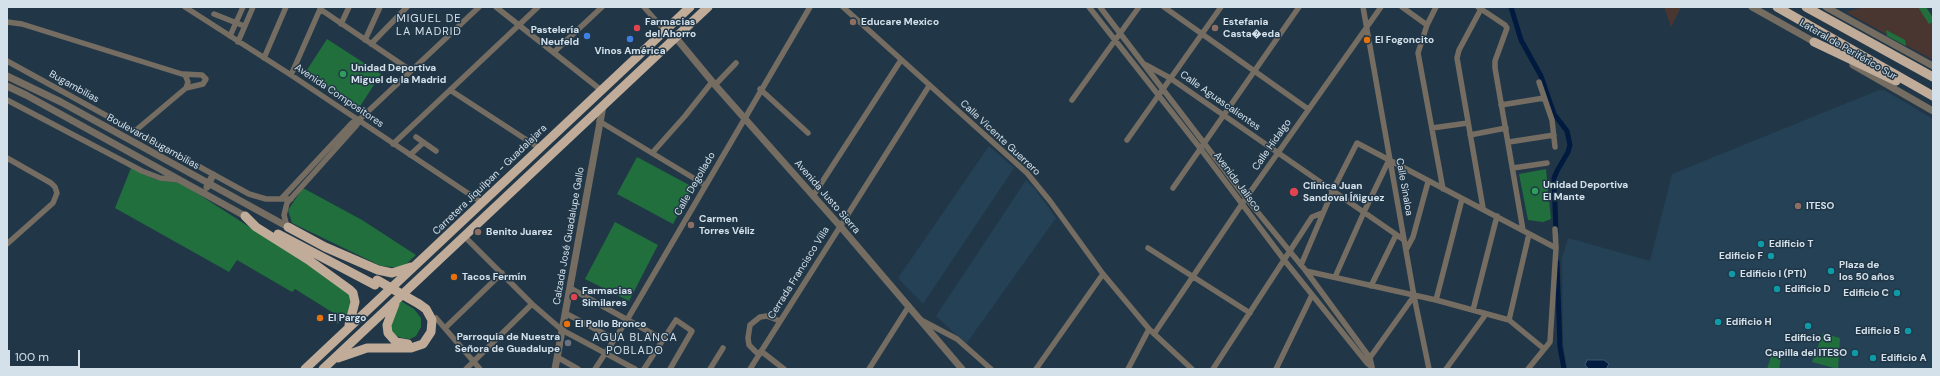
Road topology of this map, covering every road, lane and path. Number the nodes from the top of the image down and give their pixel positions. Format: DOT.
graph roads {
  1 [pos="185,7"];
  2 [pos="243,7"];
  3 [pos="253,7"];
  4 [pos="286,7"];
  5 [pos="349,7"];
  6 [pos="380,7"];
  7 [pos="407,7"];
  8 [pos="479,7"];
  9 [pos="496,7"];
  10 [pos="538,7"];
  11 [pos="602,7"];
  12 [pos="644,7"];
  13 [pos="690,7"];
  14 [pos="708,7"];
  15 [pos="810,7"];
  16 [pos="844,7"];
  17 [pos="1089,7"];
  18 [pos="1139,7"];
  19 [pos="1164,7"];
  20 [pos="1221,7"];
  21 [pos="1299,7"];
  22 [pos="1363,7"];
  23 [pos="1381,7"];
  24 [pos="1402,7"];
  25 [pos="1436,7"];
  26 [pos="1752,7"];
  27 [pos="1777,7"];
  28 [pos="1806,7"];
  29 [pos="1826,7"];
  30 [pos="320,8"];
  31 [pos="1101,8"];
  32 [pos="1480,8"];
  33 [pos="214,14"];
  34 [pos="1095,15"];
  35 [pos="7,22"];
  36 [pos="236,22"];
  37 [pos="341,24"];
  38 [pos="519,25"];
  39 [pos="1427,25"];
  40 [pos="244,26"];
  41 [pos="1366,26"];
  42 [pos="664,31"];
  43 [pos="1119,33"];
  44 [pos="1202,33"];
  45 [pos="230,36"];
  46 [pos="676,38"];
  47 [pos="365,40"];
  48 [pos="1114,40"];
  49 [pos="238,42"];
  50 [pos="1814,42"];
  51 [pos="371,44"];
  52 [pos="554,52"];
  53 [pos="264,58"];
  54 [pos="900,60"];
  55 [pos="7,61"];
  56 [pos="736,62"];
  57 [pos="1143,63"];
  58 [pos="1933,66"];
  59 [pos="1137,68"];
  60 [pos="410,70"];
  61 [pos="1255,71"];
  62 [pos="183,74"];
  63 [pos="291,75"];
  64 [pos="7,76"];
  65 [pos="1933,77"];
  66 [pos="1170,78"];
  67 [pos="1539,82"];
  68 [pos="713,84"];
  69 [pos="7,86"];
  70 [pos="929,86"];
  71 [pos="186,88"];
  72 [pos="1162,88"];
  73 [pos="760,89"];
  74 [pos="450,90"];
  75 [pos="602,90"];
  76 [pos="1158,94"];
  77 [pos="1933,97"];
  78 [pos="1544,98"];
  79 [pos="7,100"];
  80 [pos="1072,100"];
  81 [pos="1501,105"];
  82 [pos="603,106"];
  83 [pos="1308,109"];
  84 [pos="1933,111"];
  85 [pos="1224,115"];
  86 [pos="744,118"];
  87 [pos="359,120"];
  88 [pos="600,121"];
  89 [pos="1468,123"];
  90 [pos="1432,128"];
  91 [pos="1506,128"];
  92 [pos="135,131"];
  93 [pos="808,133"];
  94 [pos="1470,134"];
  95 [pos="1554,135"];
  96 [pos="416,137"];
  97 [pos="1127,140"];
  98 [pos="1205,142"];
  99 [pos="1509,142"];
  100 [pos="423,143"];
  101 [pos="392,144"];
  102 [pos="1555,147"];
  103 [pos="539,148"];
  104 [pos="1200,148"];
  105 [pos="436,152"];
  106 [pos="653,152"];
  107 [pos="1278,152"];
  108 [pos="410,156"];
  109 [pos="7,158"];
  110 [pos="1390,159"];
  111 [pos="1547,162"];
  112 [pos="1513,168"];
  113 [pos="213,175"];
  114 [pos="183,181"];
  115 [pos="1428,182"];
  116 [pos="209,184"];
  117 [pos="705,185"];
  118 [pos="1173,188"];
  119 [pos="1443,189"];
  120 [pos="1333,190"];
  121 [pos="226,193"];
  122 [pos="813,196"];
  123 [pos="282,198"];
  124 [pos="1246,198"];
  125 [pos="291,199"];
  126 [pos="1462,199"];
  127 [pos="481,202"];
  128 [pos="1242,204"];
  129 [pos="1482,208"];
  130 [pos="1364,212"];
  131 [pos="1322,213"];
  132 [pos="245,216"];
  133 [pos="1497,216"];
  134 [pos="840,226"];
  135 [pos="288,228"];
  136 [pos="1555,229"];
  137 [pos="1523,230"];
  138 [pos="1396,234"];
  139 [pos="1529,234"];
  140 [pos="464,236"];
  141 [pos="1404,240"];
  142 [pos="7,244"];
  143 [pos="1148,248"];
  144 [pos="1556,248"];
  145 [pos="1406,250"];
  146 [pos="1290,251"];
  147 [pos="1285,261"];
  148 [pos="417,264"];
  149 [pos="1301,265"];
  150 [pos="1306,271"];
  151 [pos="502,273"];
  152 [pos="1103,274"];
  153 [pos="1194,277"];
  154 [pos="1335,277"];
  155 [pos="376,282"];
  156 [pos="1371,286"];
  157 [pos="570,288"];
  158 [pos="1312,295"];
  159 [pos="1414,296"];
  160 [pos="398,298"];
  161 [pos="1436,300"];
  162 [pos="532,304"];
  163 [pos="418,306"];
  164 [pos="908,306"];
  165 [pos="1334,309"];
  166 [pos="1473,310"];
  167 [pos="566,313"];
  168 [pos="1250,313"];
  169 [pos="1328,314"];
  170 [pos="1486,314"];
  171 [pos="436,318"];
  172 [pos="919,319"];
  173 [pos="627,320"];
  174 [pos="1509,320"];
  175 [pos="780,321"];
  176 [pos="348,328"];
  177 [pos="445,328"];
  178 [pos="1149,329"];
  179 [pos="562,330"];
  180 [pos="1154,334"];
  181 [pos="614,339"];
  182 [pos="662,339"];
  183 [pos="723,348"];
  184 [pos="1543,348"];
  185 [pos="760,353"];
  186 [pos="604,354"];
  187 [pos="557,356"];
  188 [pos="332,360"];
  189 [pos="1368,360"];
  190 [pos="474,361"];
  191 [pos="624,367"];
  192 [pos="1373,368"];
  193 [pos="305,369"];
  194 [pos="323,369"];
  195 [pos="466,369"];
  196 [pos="480,369"];
  197 [pos="555,369"];
  198 [pos="578,369"];
  199 [pos="595,369"];
  200 [pos="635,369"];
  201 [pos="644,369"];
  202 [pos="670,369"];
  203 [pos="710,369"];
  204 [pos="750,369"];
  205 [pos="784,369"];
  206 [pos="869,369"];
  207 [pos="962,369"];
  208 [pos="991,369"];
  209 [pos="1036,369"];
  210 [pos="1128,369"];
  211 [pos="1192,369"];
  212 [pos="1213,369"];
  213 [pos="1276,369"];
  214 [pos="1429,369"];
  215 [pos="1446,369"];
  216 [pos="1528,369"];
  1 -- 45 [label="street, Avenida Compositores"];
  2 -- 36 [label="street"];
  3 -- 40 [label="street"];
  4 -- 53 [label="street"];
  5 -- 37 [label="street"];
  6 -- 47 [label="street"];
  7 -- 51 [label="street"];
  8 -- 60 [label="street"];
  9 -- 38 [label="street"];
  10 -- 38 [label="street"];
  11 -- 52 [label="street"];
  12 -- 42 [label="street"];
  13 -- 42 [label="highway, Carretera Jiquilpan - Guadalajara"];
  14 -- 46 [label="highway"];
  15 -- 73 [label="street, Calle Degollado"];
  16 -- 54 [label="street, Calle Vicente Guerrero"];
  17 -- 34 [label="street, Avenida Jalisco"];
  18 -- 43 [label="street"];
  19 -- 44 [label="street"];
  20 -- 44 [label="street"];
  21 -- 61 [label="street"];
  22 -- 41 [label="street, Calle Sinaloa"];
  23 -- 41 [label="street, Calle Hidalgo"];
  24 -- 39 [label="street"];
  25 -- 39 [label="street"];
  26 -- 50 [label="street, Lateral de Periférico Sur"];
  27 -- 77 [label="highway"];
  28 -- 65 [label="highway"];
  29 -- 58 [label="street"];
  30 -- 37 [label="street"];
  30 -- 63 [label="street"];
  31 -- 34 [label="street"];
  31 -- 43 [label="street, Avenida Jalisco"];
  32 -- 81 [label="street"];
  32 -- 89 [label="street"];
  33 -- 36 [label="street"];
  34 -- 48 [label="street, Avenida Jalisco"];
  35 -- 62 [label="street"];
  36 -- 40 [label="street"];
  36 -- 45 [label="street"];
  37 -- 47 [label="street"];
  38 -- 52 [label="street"];
  38 -- 74 [label="street"];
  39 -- 90 [label="street"];
  40 -- 49 [label="street"];
  41 -- 83 [label="street, Calle Hidalgo"];
  41 -- 110 [label="street, Calle Sinaloa"];
  42 -- 75 [label="highway, Carretera Jiquilpan - Guadalajara"];
  43 -- 48 [label="street"];
  43 -- 57 [label="street, Avenida Jalisco"];
  44 -- 61 [label="street"];
  44 -- 66 [label="street"];
  45 -- 49 [label="street, Avenida Compositores"];
  46 -- 68 [label="street, Avenida Justo Sierra"];
  46 -- 82 [label="highway"];
  47 -- 51 [label="street"];
  48 -- 59 [label="street, Avenida Jalisco"];
  48 -- 80 [label="street"];
  49 -- 53 [label="street, Avenida Compositores"];
  50 -- 77 [label="highway"];
  50 -- 84 [label="street, Lateral de Periférico Sur"];
  51 -- 60 [label="street"];
  52 -- 75 [label="street"];
  53 -- 63 [label="street, Avenida Compositores"];
  54 -- 70 [label="street, Calle Vicente Guerrero"];
  54 -- 122 [label="street"];
  55 -- 92 [label="street, Bugambilias"];
  56 -- 68 [label="street"];
  57 -- 59 [label="street"];
  57 -- 66 [label="street, Calle Aguascalientes"];
  57 -- 72 [label="street, Avenida Jalisco"];
  59 -- 76 [label="street, Avenida Jalisco"];
  60 -- 87 [label="street"];
  61 -- 83 [label="street"];
  61 -- 85 [label="street"];
  62 -- 71 [label="street"];
  62 -- 71 [label="street"];
  63 -- 87 [label="street, Avenida Compositores"];
  64 -- 116 [label="street, Boulevard Bugambilias"];
  66 -- 72 [label="street"];
  66 -- 85 [label="street, Calle Aguascalientes"];
  67 -- 78 [label="street"];
  68 -- 86 [label="street, Avenida Justo Sierra"];
  68 -- 106 [label="street"];
  69 -- 114 [label="street, Boulevard Bugambilias"];
  70 -- 134 [label="street, Cerrada Francisco Villa"];
  70 -- 152 [label="street, Calle Vicente Guerrero"];
  71 -- 92 [label="street"];
  72 -- 76 [label="street"];
  72 -- 98 [label="street, Avenida Jalisco"];
  73 -- 86 [label="street, Calle Degollado"];
  73 -- 93 [label="street"];
  74 -- 101 [label="street"];
  74 -- 103 [label="street"];
  75 -- 103 [label="highway, Carretera Jiquilpan - Guadalajara"];
  76 -- 97 [label="street"];
  76 -- 104 [label="street, Avenida Jalisco"];
  78 -- 81 [label="street"];
  78 -- 95 [label="street"];
  79 -- 114 [label="street, Boulevard Bugambilias"];
  81 -- 91 [label="street"];
  82 -- 88 [label="street, Calzada José Guadalupe Gallo"];
  82 -- 140 [label="highway"];
  83 -- 107 [label="street, Calle Hidalgo"];
  85 -- 98 [label="street"];
  85 -- 107 [label="street, Calle Aguascalientes"];
  86 -- 117 [label="street, Calle Degollado"];
  86 -- 122 [label="street, Avenida Justo Sierra"];
  87 -- 101 [label="street, Avenida Compositores"];
  87 -- 123 [label="street"];
  87 -- 125 [label="street"];
  88 -- 106 [label="street"];
  88 -- 157 [label="street, Calzada José Guadalupe Gallo"];
  89 -- 90 [label="street"];
  89 -- 94 [label="street"];
  90 -- 119 [label="street"];
  91 -- 94 [label="street"];
  91 -- 99 [label="street"];
  92 -- 113 [label="street, Bugambilias"];
  94 -- 129 [label="street"];
  95 -- 99 [label="street"];
  95 -- 102 [label="street"];
  96 -- 100 [label="street"];
  98 -- 104 [label="street"];
  98 -- 124 [label="street, Avenida Jalisco"];
  99 -- 112 [label="street"];
  100 -- 105 [label="street"];
  100 -- 108 [label="street"];
  101 -- 108 [label="street, Avenida Compositores"];
  103 -- 127 [label="highway, Carretera Jiquilpan - Guadalajara"];
  104 -- 118 [label="street"];
  104 -- 128 [label="street, Avenida Jalisco"];
  106 -- 117 [label="street"];
  107 -- 120 [label="street, Calle Aguascalientes"];
  107 -- 124 [label="street, Calle Hidalgo"];
  108 -- 127 [label="street, Avenida Compositores"];
  109 -- 142 [label="street"];
  110 -- 115 [label="street"];
  110 -- 120 [label="street"];
  110 -- 130 [label="street"];
  110 -- 141 [label="street, Calle Sinaloa"];
  111 -- 112 [label="street"];
  112 -- 137 [label="street"];
  113 -- 116 [label="street"];
  113 -- 121 [label="street"];
  113 -- 123 [label="street, Bugambilias"];
  114 -- 116 [label="street"];
  114 -- 132 [label="street, Boulevard Bugambilias"];
  115 -- 119 [label="street"];
  115 -- 145 [label="street"];
  116 -- 121 [label="street, Boulevard Bugambilias"];
  117 -- 173 [label="street, Calle Degollado"];
  119 -- 126 [label="street"];
  120 -- 130 [label="street, Calle Aguascalientes"];
  120 -- 131 [label="street"];
  121 -- 135 [label="street, Boulevard Bugambilias"];
  122 -- 134 [label="street, Avenida Justo Sierra"];
  123 -- 125 [label="street, Bugambilias"];
  124 -- 128 [label="street, Calle Hidalgo"];
  124 -- 146 [label="street, Avenida Jalisco"];
  125 -- 135 [label="street"];
  126 -- 129 [label="street"];
  126 -- 161 [label="street"];
  127 -- 148 [label="highway, Carretera Jiquilpan - Guadalajara"];
  128 -- 147 [label="street, Avenida Jalisco"];
  128 -- 153 [label="street, Calle Hidalgo"];
  129 -- 133 [label="street"];
  130 -- 138 [label="street, Calle Aguascalientes"];
  130 -- 154 [label="street"];
  131 -- 146 [label="street"];
  131 -- 149 [label="street"];
  132 -- 155 [label="highway"];
  132 -- 176 [label="highway"];
  133 -- 137 [label="street"];
  133 -- 166 [label="street"];
  134 -- 164 [label="street, Avenida Justo Sierra"];
  134 -- 175 [label="street, Cerrada Francisco Villa"];
  135 -- 148 [label="highway"];
  135 -- 155 [label="highway"];
  136 -- 144 [label="street"];
  137 -- 139 [label="street"];
  138 -- 141 [label="street, Calle Aguascalientes"];
  138 -- 156 [label="street"];
  139 -- 144 [label="street"];
  139 -- 174 [label="street"];
  140 -- 151 [label="street"];
  140 -- 160 [label="highway"];
  141 -- 145 [label="street, Calle Sinaloa"];
  143 -- 153 [label="street"];
  144 -- 184 [label="street"];
  145 -- 159 [label="street, Calle Sinaloa"];
  146 -- 147 [label="street"];
  146 -- 149 [label="street, Avenida Jalisco"];
  147 -- 158 [label="street, Avenida Jalisco"];
  147 -- 168 [label="street"];
  148 -- 176 [label="highway, Carretera Jiquilpan - Guadalajara"];
  149 -- 150 [label="street, Avenida Jalisco"];
  150 -- 154 [label="street"];
  150 -- 165 [label="street, Avenida Jalisco"];
  151 -- 162 [label="street"];
  151 -- 177 [label="street"];
  152 -- 178 [label="street, Calle Vicente Guerrero"];
  152 -- 209 [label="street"];
  153 -- 168 [label="street"];
  153 -- 180 [label="street, Calle Hidalgo"];
  154 -- 156 [label="street"];
  155 -- 163 [label="highway, bridge"];
  156 -- 159 [label="street"];
  157 -- 167 [label="street, Calzada José Guadalupe Gallo"];
  157 -- 173 [label="street"];
  158 -- 169 [label="street, Avenida Jalisco"];
  158 -- 213 [label="street"];
  159 -- 161 [label="street"];
  159 -- 189 [label="street"];
  159 -- 214 [label="street, Calle Sinaloa"];
  160 -- 163 [label="highway"];
  160 -- 188 [label="highway"];
  161 -- 166 [label="street"];
  162 -- 179 [label="street"];
  162 -- 190 [label="street"];
  163 -- 188 [label="highway"];
  164 -- 172 [label="street, Avenida Justo Sierra"];
  164 -- 206 [label="street"];
  165 -- 169 [label="street"];
  165 -- 189 [label="street, Avenida Jalisco"];
  166 -- 170 [label="street"];
  167 -- 179 [label="street, Calzada José Guadalupe Gallo"];
  167 -- 181 [label="street"];
  168 -- 212 [label="street"];
  169 -- 189 [label="street, Avenida Jalisco"];
  170 -- 174 [label="street"];
  170 -- 215 [label="street"];
  171 -- 177 [label="street"];
  172 -- 207 [label="street, Avenida Justo Sierra"];
  172 -- 208 [label="street"];
  173 -- 181 [label="street, Calle Degollado"];
  173 -- 182 [label="street"];
  174 -- 184 [label="street"];
  175 -- 185 [label="street, Cerrada Francisco Villa"];
  175 -- 185 [label="street"];
  176 -- 193 [label="highway, Carretera Jiquilpan - Guadalajara"];
  177 -- 190 [label="street"];
  178 -- 180 [label="street, Calle Vicente Guerrero"];
  178 -- 210 [label="street"];
  179 -- 186 [label="street"];
  179 -- 187 [label="street, Calzada José Guadalupe Gallo"];
  180 -- 211 [label="street, Calle Vicente Guerrero"];
  181 -- 186 [label="street, Calle Degollado"];
  182 -- 201 [label="street"];
  182 -- 202 [label="street"];
  183 -- 203 [label="street"];
  184 -- 216 [label="street"];
  185 -- 204 [label="street, Cerrada Francisco Villa"];
  185 -- 205 [label="street"];
  186 -- 191 [label="street"];
  186 -- 199 [label="street, Calle Degollado"];
  187 -- 197 [label="street, Calzada José Guadalupe Gallo"];
  187 -- 198 [label="street"];
  188 -- 194 [label="highway"];
  189 -- 192 [label="street, Avenida Jalisco"];
  190 -- 195 [label="street"];
  190 -- 196 [label="street"];
  191 -- 200 [label="street"];
}
